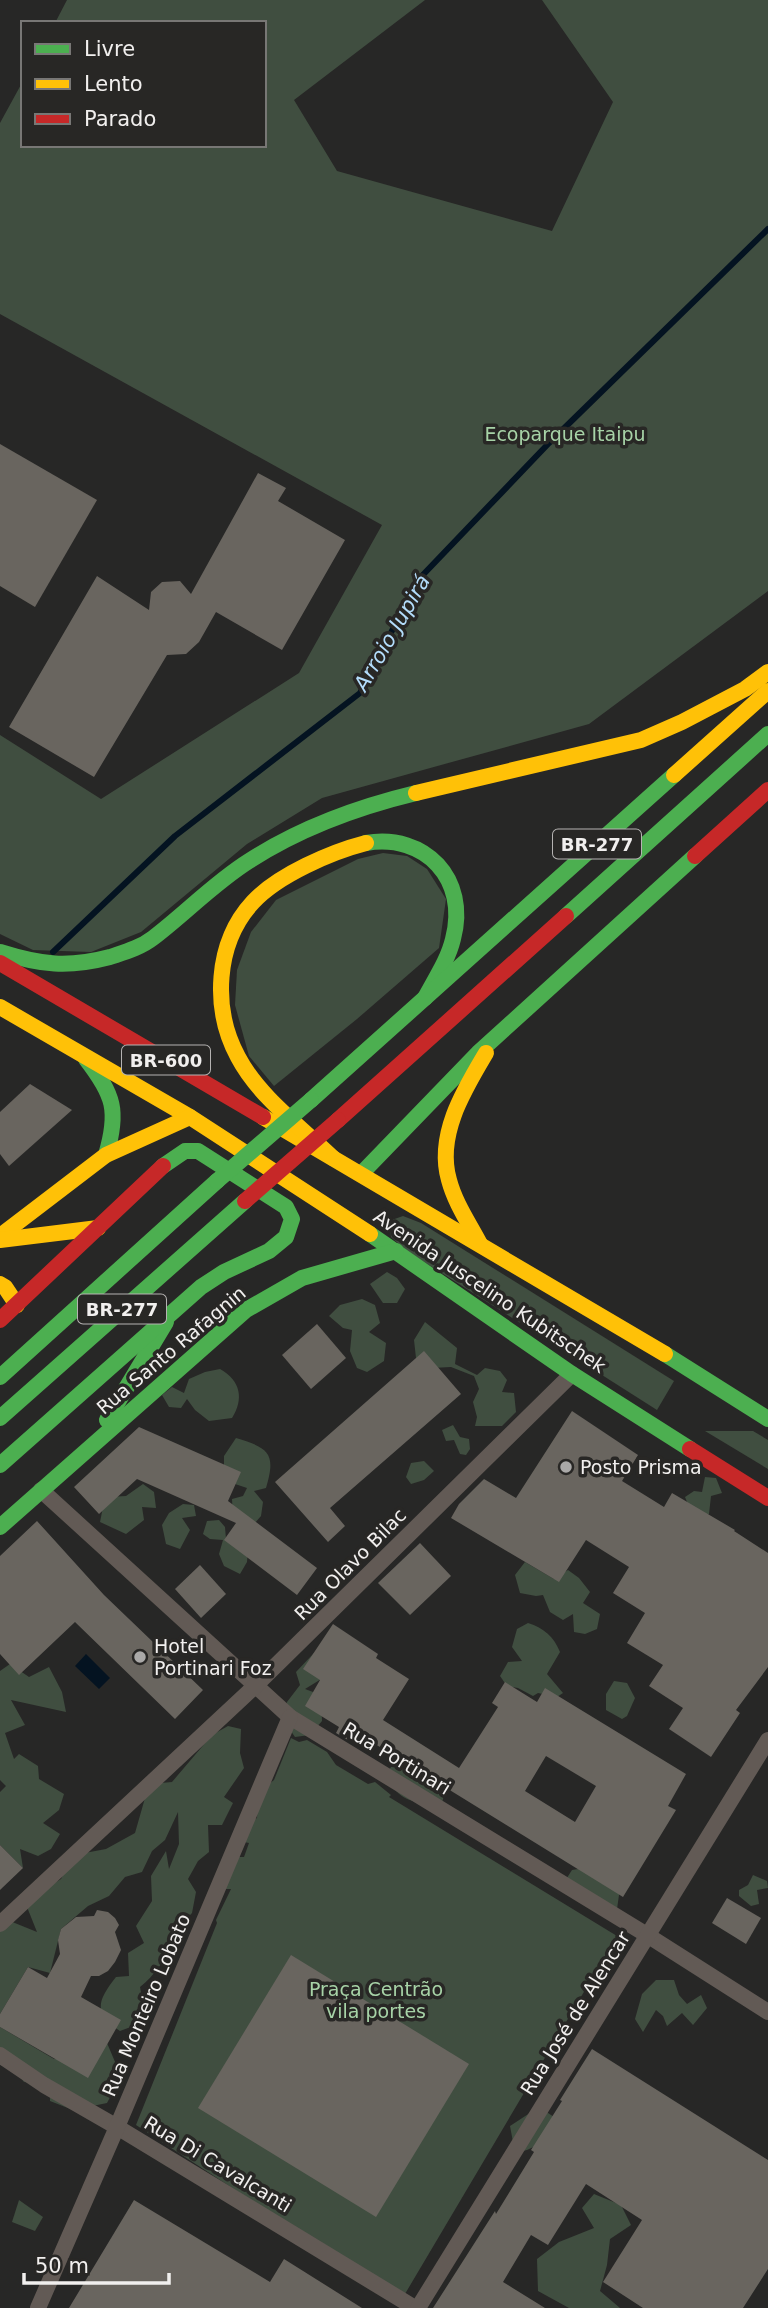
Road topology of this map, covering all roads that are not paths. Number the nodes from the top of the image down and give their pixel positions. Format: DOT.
graph roads {
  1 [pos="768,672"];
  2 [pos="768,691"];
  3 [pos="768,734"];
  4 [pos="768,790"];
  5 [pos="0,952"];
  6 [pos="0,963"];
  7 [pos="425,998"];
  8 [pos="0,1007"];
  9 [pos="496,1037"];
  10 [pos="81,1053"];
  11 [pos="190,1117"];
  12 [pos="106,1155"];
  13 [pos="333,1158"];
  14 [pos="361,1174"];
  15 [pos="98,1228"];
  16 [pos="0,1238"];
  17 [pos="480,1244"];
  18 [pos="396,1251"];
  19 [pos="0,1284"];
  20 [pos="18,1305"];
  21 [pos="172,1311"];
  22 [pos="0,1320"];
  23 [pos="572,1374"];
  24 [pos="0,1377"];
  25 [pos="0,1418"];
  26 [pos="768,1419"];
  27 [pos="81,1454"];
  28 [pos="0,1465"];
  29 [pos="41,1490"];
  30 [pos="768,1498"];
  31 [pos="0,1527"];
  32 [pos="256,1686"];
  33 [pos="290,1717"];
  34 [pos="768,1740"];
  35 [pos="0,1924"];
  36 [pos="647,1935"];
  37 [pos="768,2012"];
  38 [pos="0,2055"];
  39 [pos="117,2127"];
  40 [pos="38,2308"];
  41 [pos="416,2308"];
  1 -- 5 [label="main road"];
  2 -- 7 [label="main road, BR-277"];
  3 -- 25 [label="main road, BR-277, bridge"];
  4 -- 9 [label="main road"];
  6 -- 13 [label="main road, BR-600"];
  7 -- 13 [label="main road"];
  7 -- 24 [label="main road, BR-277, bridge"];
  8 -- 10 [label="main road, BR-600"];
  9 -- 14 [label="main road"];
  9 -- 17 [label="main road"];
  10 -- 11 [label="main road, BR-600"];
  10 -- 12 [label="main road"];
  11 -- 12 [label="main road"];
  11 -- 18 [label="main road, Avenida Juscelino Kubitschek"];
  12 -- 16 [label="main road"];
  13 -- 14 [label="main road, Avenida Juscelino Kubitschek"];
  14 -- 17 [label="main road, Avenida Juscelino Kubitschek"];
  15 -- 16 [label="main road"];
  15 -- 20 [label="main road"];
  15 -- 21 [label="main road"];
  17 -- 26 [label="main road, Avenida Juscelino Kubitschek"];
  18 -- 23 [label="main road, Avenida Juscelino Kubitschek"];
  18 -- 27 [label="main road, Rua Santo Rafagnin"];
  19 -- 20 [label="main road"];
  20 -- 22 [label="main road"];
  21 -- 27 [label="main road"];
  21 -- 28 [label="main road"];
  23 -- 30 [label="main road, Avenida Juscelino Kubitschek"];
  23 -- 32 [label="street, Rua Olavo Bilac"];
  27 -- 29 [label="main road, Rua Santo Rafagnin"];
  29 -- 31 [label="main road, Rua Santo Rafagnin"];
  29 -- 32 [label="street, Rua Portinari"];
  32 -- 33 [label="street, Rua Portinari"];
  32 -- 35 [label="street, Rua Olavo Bilac"];
  33 -- 36 [label="street, Rua Portinari"];
  33 -- 39 [label="street, Rua Monteiro Lobato"];
  34 -- 36 [label="street, Rua José de Alencar"];
  36 -- 37 [label="street, Rua Portinari"];
  36 -- 41 [label="street, Rua José de Alencar"];
  38 -- 39 [label="street, Rua Di Cavalcanti"];
  39 -- 40 [label="street, Rua Monteiro Lobato"];
  39 -- 41 [label="street, Rua Di Cavalcanti"];
}
